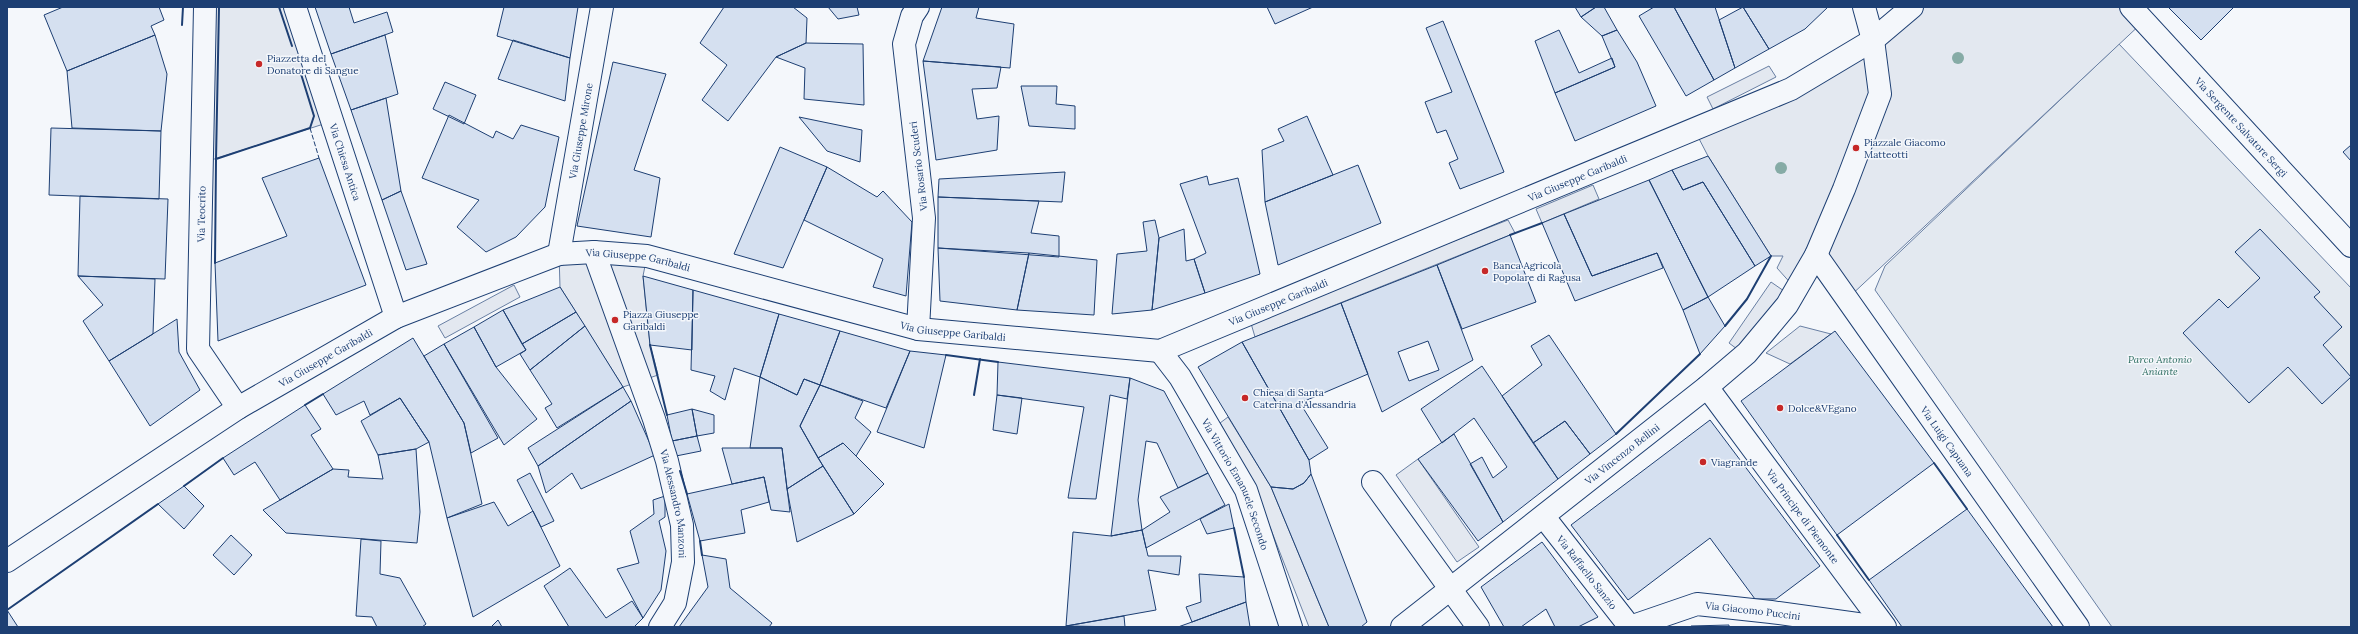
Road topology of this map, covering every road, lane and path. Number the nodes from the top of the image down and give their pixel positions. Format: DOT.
graph roads {
  1 [pos="205,7"];
  2 [pos="295,7"];
  3 [pos="602,7"];
  4 [pos="918,7"];
  5 [pos="1864,7"];
  6 [pos="1912,7"];
  7 [pos="2131,7"];
  8 [pos="1873,40"];
  9 [pos="2351,246"];
  10 [pos="594,252"];
  11 [pos="559,254"];
  12 [pos="1816,255"];
  13 [pos="396,317"];
  14 [pos="918,329"];
  15 [pos="1160,351"];
  16 [pos="1707,387"];
  17 [pos="238,408"];
  18 [pos="1373,482"];
  19 [pos="1544,517"];
  20 [pos="7,561"];
  21 [pos="1449,589"];
  22 [pos="660,627"];
  23 [pos="1290,627"];
  24 [pos="1402,627"];
  25 [pos="1478,627"];
  26 [pos="1630,627"];
  27 [pos="1879,627"];
  28 [pos="1885,627"];
  29 [pos="2078,627"];
  1 -- 17 [label="street, Via Teocrito"];
  2 -- 13 [label="street, Via Chiesa Antica"];
  3 -- 11 [label="street, Via Giuseppe Mirone"];
  4 -- 14 [label="street, Via Rosario Scuderi"];
  5 -- 8 [label="street, Via Vincenzo Bellini"];
  6 -- 8 [label="street, Via Giuseppe Garibaldi"];
  7 -- 9 [label="street, Via Sergente Salvatore Sergi"];
  8 -- 12 [label="street, Via Vincenzo Bellini"];
  8 -- 15 [label="street, Via Giuseppe Garibaldi"];
  10 -- 11 [label="street, Via Giuseppe Garibaldi"];
  10 -- 14 [label="street, Via Giuseppe Garibaldi"];
  10 -- 22 [label="street, Via Alessandro Manzoni"];
  11 -- 13 [label="street, Via Giuseppe Garibaldi"];
  12 -- 16 [label="street, Via Vincenzo Bellini"];
  12 -- 29 [label="street, Via Luigi Capuana"];
  13 -- 17 [label="street, Via Giuseppe Garibaldi"];
  14 -- 15 [label="street, Via Giuseppe Garibaldi"];
  15 -- 23 [label="street, Via Vittorio Emanuele Secondo"];
  16 -- 19 [label="street, Via Vincenzo Bellini"];
  16 -- 28 [label="street, Via Principe di Piemonte"];
  17 -- 20 [label="street, Via Giuseppe Garibaldi"];
  18 -- 21 [label="street"];
  19 -- 21 [label="street, Via Vincenzo Bellini"];
  19 -- 26 [label="street, Via Raffaello Sanzio"];
  21 -- 24 [label="street, Via Vincenzo Bellini"];
  21 -- 25 [label="street"];
  26 -- 27 [label="street, Via Giacomo Puccini"];
}
